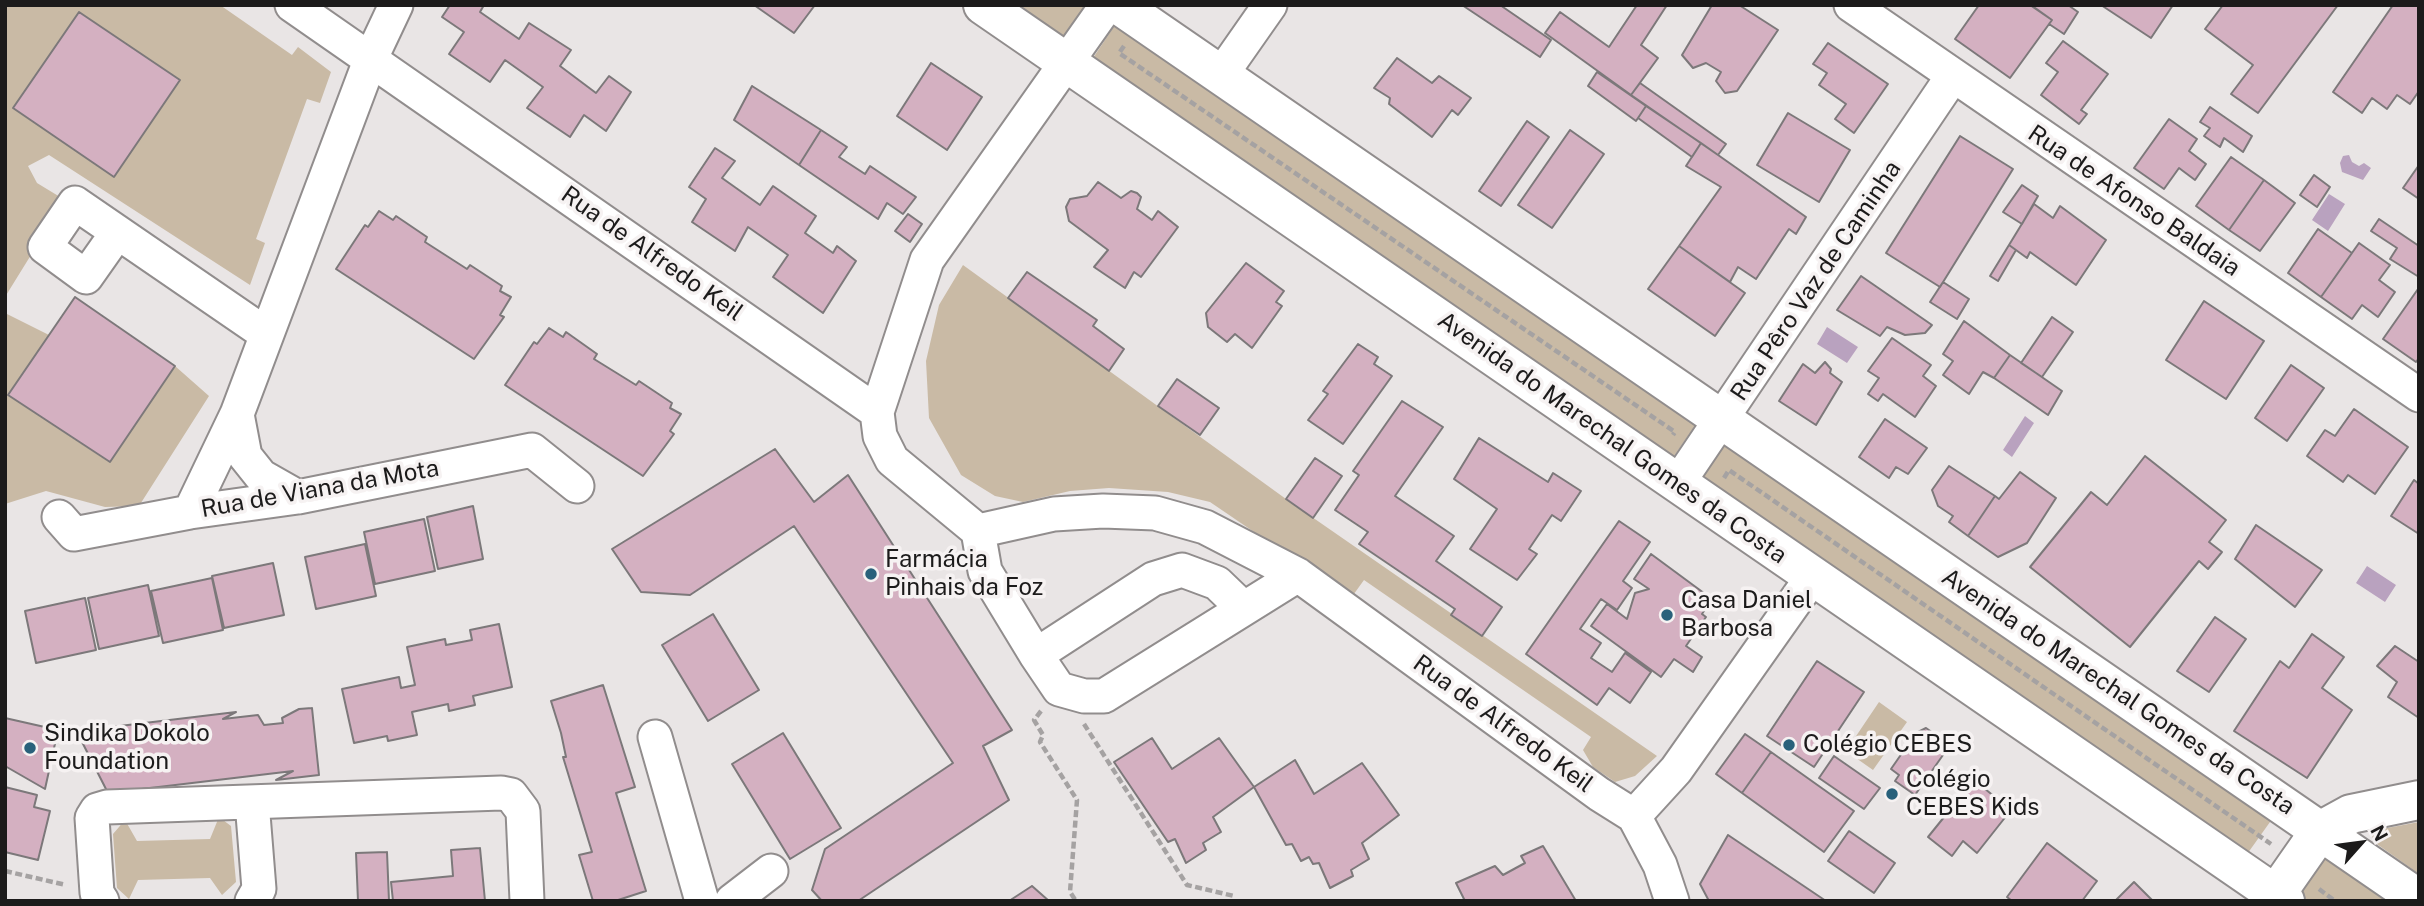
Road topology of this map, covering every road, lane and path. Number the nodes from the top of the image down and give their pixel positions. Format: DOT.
graph roads {
  1 [pos="292,5"];
  2 [pos="396,5"];
  3 [pos="983,5"];
  4 [pos="1107,5"];
  5 [pos="1270,5"];
  6 [pos="1852,5"];
  7 [pos="1120,20"];
  8 [pos="371,58"];
  9 [pos="1067,63"];
  10 [pos="1221,75"];
  11 [pos="1952,77"];
  12 [pos="117,233"];
  13 [pos="265,334"];
  14 [pos="2419,395"];
  15 [pos="877,412"];
  16 [pos="237,414"];
  17 [pos="1722,420"];
  18 [pos="1671,439"];
  19 [pos="1721,482"];
  20 [pos="1678,483"];
  21 [pos="577,486"];
  22 [pos="298,497"];
  23 [pos="190,512"];
  24 [pos="59,517"];
  25 [pos="978,531"];
  26 [pos="1298,575"];
  27 [pos="1813,576"];
  28 [pos="1243,608"];
  29 [pos="1036,655"];
  30 [pos="1072,692"];
  31 [pos="655,737"];
  32 [pos="2419,800"];
  33 [pos="252,802"];
  34 [pos="1634,816"];
  35 [pos="2320,831"];
  36 [pos="2271,844"];
  37 [pos="5,870"];
  38 [pos="771,871"];
  39 [pos="1234,896"];
  40 [pos="100,897"];
  41 [pos="2279,899"];
  42 [pos="2419,899"];
  43 [pos="252,901"];
  44 [pos="527,901"];
  45 [pos="702,901"];
  46 [pos="732,901"];
  47 [pos="1076,901"];
  48 [pos="1672,901"];
  1 -- 8 [label="street, Rua de Alfredo Keil"];
  2 -- 8 [label="street"];
  3 -- 9 [label="main road, Avenida do Marechal Gomes da Costa"];
  4 -- 9 [label="street"];
  5 -- 10 [label="street"];
  6 -- 11 [label="street, Rua de Afonso Baldaia"];
  7 -- 10 [label="main road, Avenida do Marechal Gomes da Costa"];
  7 -- 18 [label="path"];
  8 -- 13 [label="street"];
  8 -- 15 [label="street, Rua de Alfredo Keil"];
  9 -- 15 [label="street"];
  9 -- 20 [label="main road, Avenida do Marechal Gomes da Costa"];
  10 -- 17 [label="main road, Avenida do Marechal Gomes da Costa"];
  11 -- 14 [label="street, Rua de Afonso Baldaia"];
  11 -- 17 [label="street, Rua Pêro Vaz de Caminha"];
  12 -- 13 [label="street"];
  13 -- 16 [label="street"];
  15 -- 25 [label="street"];
  16 -- 22 [label="street"];
  16 -- 23 [label="street"];
  17 -- 20 [label="street, Rua Pêro Vaz de Caminha"];
  17 -- 35 [label="main road, Avenida do Marechal Gomes da Costa"];
  19 -- 36 [label="path"];
  20 -- 27 [label="main road, Avenida do Marechal Gomes da Costa"];
  21 -- 22 [label="street, Rua de Viana da Mota"];
  22 -- 23 [label="street, Rua de Viana da Mota"];
  23 -- 24 [label="street, Rua de Viana da Mota"];
  25 -- 26 [label="street, Rua de Alfredo Keil"];
  25 -- 29 [label="street"];
  26 -- 28 [label="street"];
  26 -- 34 [label="street, Rua de Alfredo Keil"];
  27 -- 34 [label="street"];
  27 -- 41 [label="main road, Avenida do Marechal Gomes da Costa"];
  28 -- 29 [label="street"];
  28 -- 30 [label="street"];
  29 -- 30 [label="street"];
  30 -- 39 [label="path"];
  30 -- 47 [label="path"];
  31 -- 45 [label="street"];
  32 -- 35 [label="main road"];
  33 -- 40 [label="street"];
  33 -- 43 [label="street"];
  33 -- 44 [label="street"];
  34 -- 48 [label="street, Rua de Alfredo Keil"];
  35 -- 41 [label="main road, Avenida do Marechal Gomes da Costa"];
  35 -- 42 [label="main road, Avenida do Marechal Gomes da Costa"];
  37 -- 40 [label="path"];
  38 -- 46 [label="street"];
}
